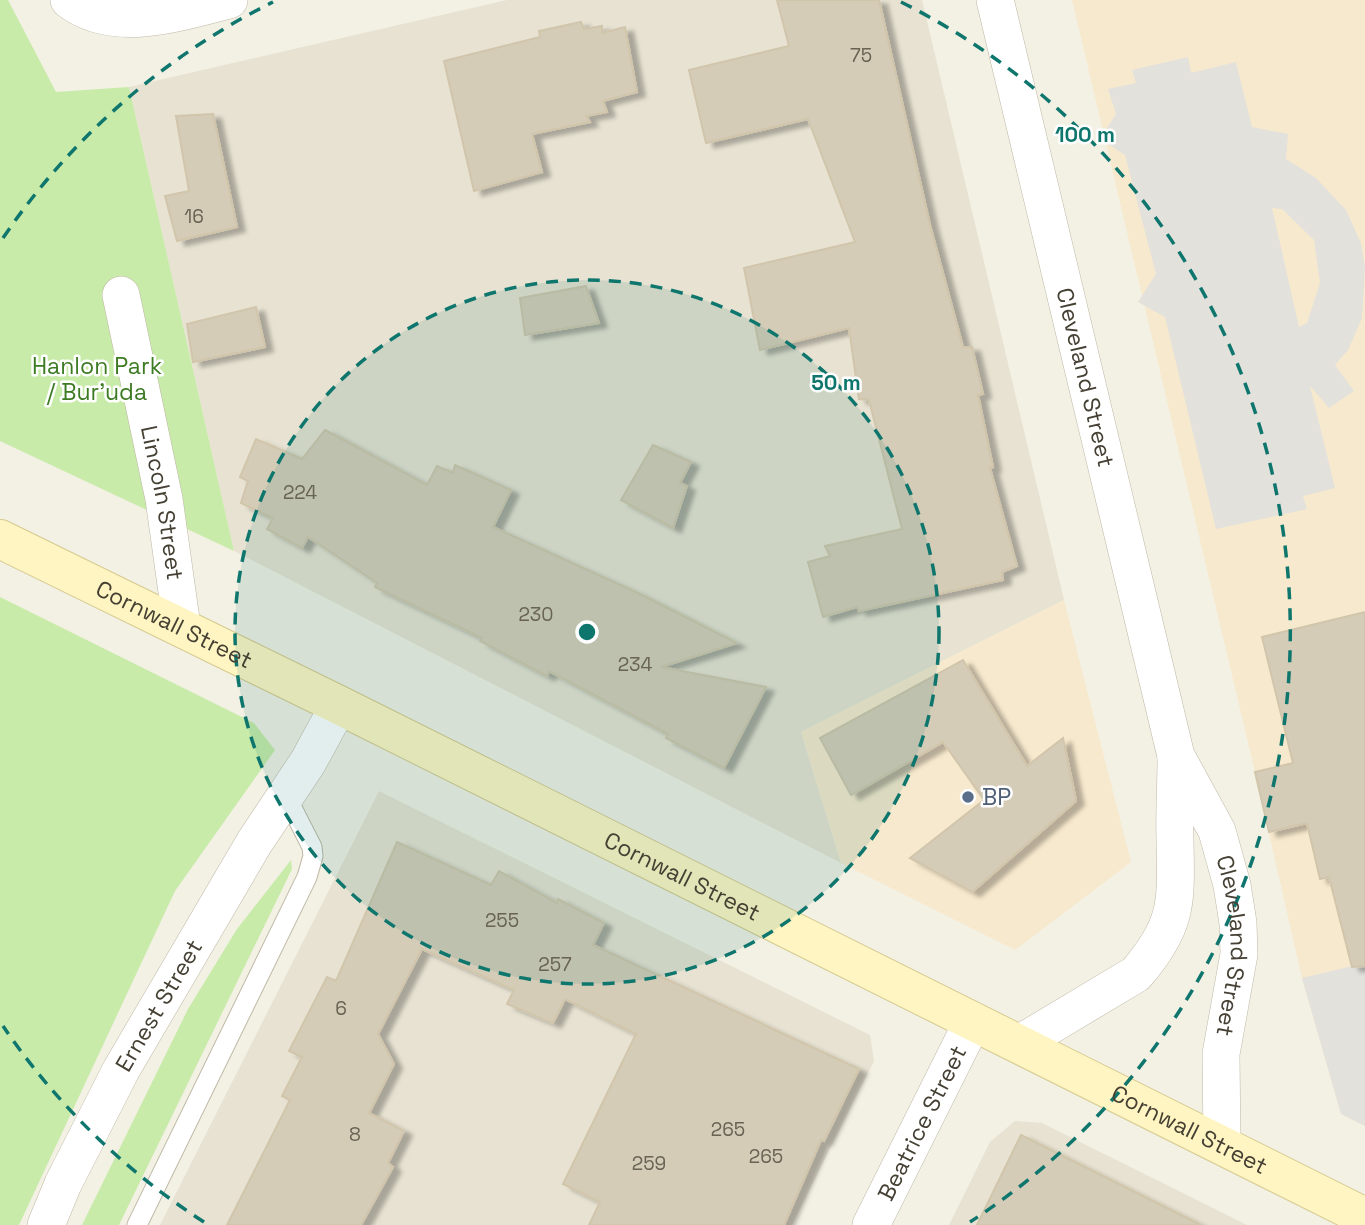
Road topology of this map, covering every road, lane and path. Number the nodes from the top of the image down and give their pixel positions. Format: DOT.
graph roads {
  1 [pos="229,0"];
  2 [pos="995,0"];
  3 [pos="73,3"];
  4 [pos="121,295"];
  5 [pos="0,539"];
  6 [pos="182,627"];
  7 [pos="339,705"];
  8 [pos="1176,756"];
  9 [pos="286,796"];
  10 [pos="973,1021"];
  11 [pos="1019,1044"];
  12 [pos="1222,1145"];
  13 [pos="1365,1217"];
  14 [pos="46,1225"];
  15 [pos="137,1225"];
  16 [pos="871,1225"];
  1 -- 3 [label="street"];
  2 -- 8 [label="street, Cleveland Street"];
  4 -- 6 [label="street, Lincoln Street"];
  5 -- 6 [label="main road, Cornwall Street"];
  6 -- 7 [label="main road, Cornwall Street"];
  7 -- 9 [label="street, Ernest Street"];
  7 -- 10 [label="main road, Cornwall Street"];
  8 -- 11 [label="street, Cleveland Street"];
  8 -- 12 [label="street, Cleveland Street"];
  9 -- 14 [label="street, Ernest Street"];
  9 -- 15 [label="lane"];
  10 -- 11 [label="main road, Cornwall Street"];
  10 -- 16 [label="street, Beatrice Street"];
  11 -- 12 [label="main road, Cornwall Street"];
  12 -- 13 [label="main road, Cornwall Street"];
}
